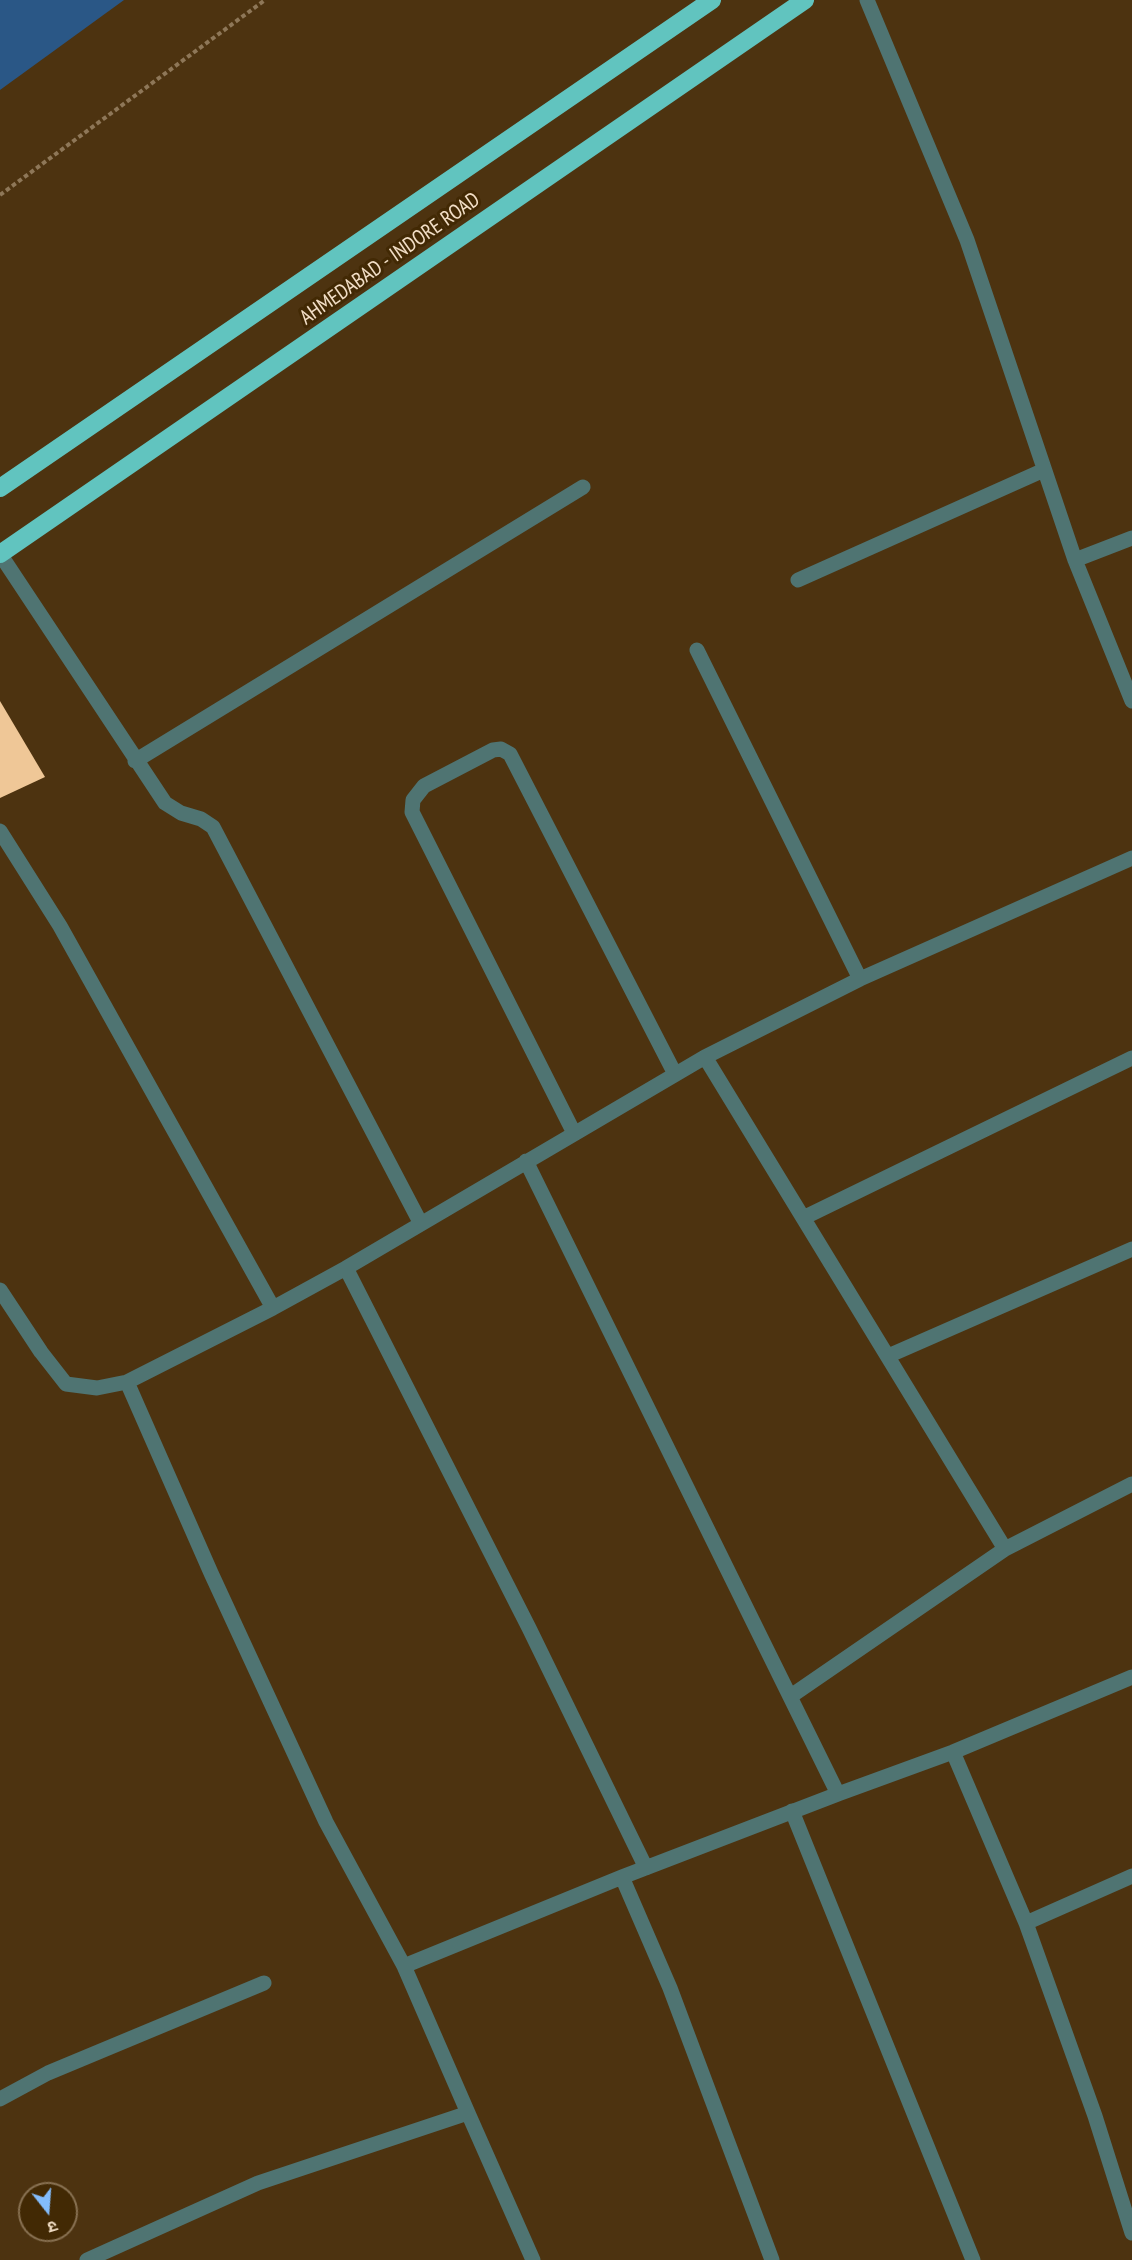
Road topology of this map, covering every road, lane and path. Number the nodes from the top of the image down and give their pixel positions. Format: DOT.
graph roads {
  1 [pos="265,0"];
  2 [pos="712,0"];
  3 [pos="805,0"];
  4 [pos="867,0"];
  5 [pos="0,195"];
  6 [pos="1044,470"];
  7 [pos="583,487"];
  8 [pos="0,488"];
  9 [pos="1132,538"];
  10 [pos="0,554"];
  11 [pos="1075,560"];
  12 [pos="798,580"];
  13 [pos="697,650"];
  14 [pos="1132,701"];
  15 [pos="135,761"];
  16 [pos="0,831"];
  17 [pos="1132,858"];
  18 [pos="860,979"];
  19 [pos="705,1057"];
  20 [pos="1132,1058"];
  21 [pos="675,1074"];
  22 [pos="574,1133"];
  23 [pos="526,1161"];
  24 [pos="803,1218"];
  25 [pos="420,1222"];
  26 [pos="1132,1249"];
  27 [pos="346,1268"];
  28 [pos="0,1290"];
  29 [pos="273,1308"];
  30 [pos="888,1356"];
  31 [pos="128,1382"];
  32 [pos="1132,1484"];
  33 [pos="1005,1549"];
  34 [pos="1132,1677"];
  35 [pos="791,1696"];
  36 [pos="953,1752"];
  37 [pos="838,1794"];
  38 [pos="792,1811"];
  39 [pos="646,1868"];
  40 [pos="1132,1876"];
  41 [pos="622,1877"];
  42 [pos="1026,1923"];
  43 [pos="404,1966"];
  44 [pos="264,1983"];
  45 [pos="0,2099"];
  46 [pos="468,2113"];
  47 [pos="1132,2233"];
  48 [pos="87,2260"];
  49 [pos="533,2260"];
  50 [pos="772,2260"];
  51 [pos="973,2260"];
  1 -- 5 [label="path"];
  2 -- 8 [label="highway, AHMEDABAD - INDORE ROAD"];
  3 -- 10 [label="highway, AHMEDABAD - INDORE ROAD"];
  4 -- 6 [label="street"];
  6 -- 11 [label="street"];
  6 -- 12 [label="street"];
  7 -- 15 [label="street"];
  9 -- 11 [label="street"];
  10 -- 15 [label="street"];
  11 -- 14 [label="street"];
  13 -- 18 [label="street"];
  15 -- 25 [label="street"];
  16 -- 29 [label="street"];
  17 -- 18 [label="street"];
  18 -- 19 [label="street"];
  19 -- 21 [label="street"];
  19 -- 24 [label="street"];
  20 -- 24 [label="street"];
  21 -- 22 [label="street"];
  21 -- 22 [label="street"];
  22 -- 23 [label="street"];
  23 -- 25 [label="street"];
  23 -- 35 [label="street"];
  24 -- 30 [label="street"];
  25 -- 27 [label="street"];
  26 -- 30 [label="street"];
  27 -- 29 [label="street"];
  27 -- 39 [label="street"];
  28 -- 31 [label="street"];
  29 -- 31 [label="street"];
  30 -- 33 [label="street"];
  31 -- 43 [label="street"];
  32 -- 33 [label="street"];
  33 -- 35 [label="street"];
  34 -- 36 [label="street"];
  35 -- 37 [label="street"];
  36 -- 37 [label="street"];
  36 -- 42 [label="street"];
  37 -- 38 [label="street"];
  38 -- 39 [label="street"];
  38 -- 51 [label="street"];
  39 -- 41 [label="street"];
  40 -- 42 [label="street"];
  41 -- 43 [label="street"];
  41 -- 50 [label="street"];
  42 -- 47 [label="street"];
  43 -- 46 [label="street"];
  44 -- 45 [label="street"];
  46 -- 48 [label="street"];
  46 -- 49 [label="street"];
}
